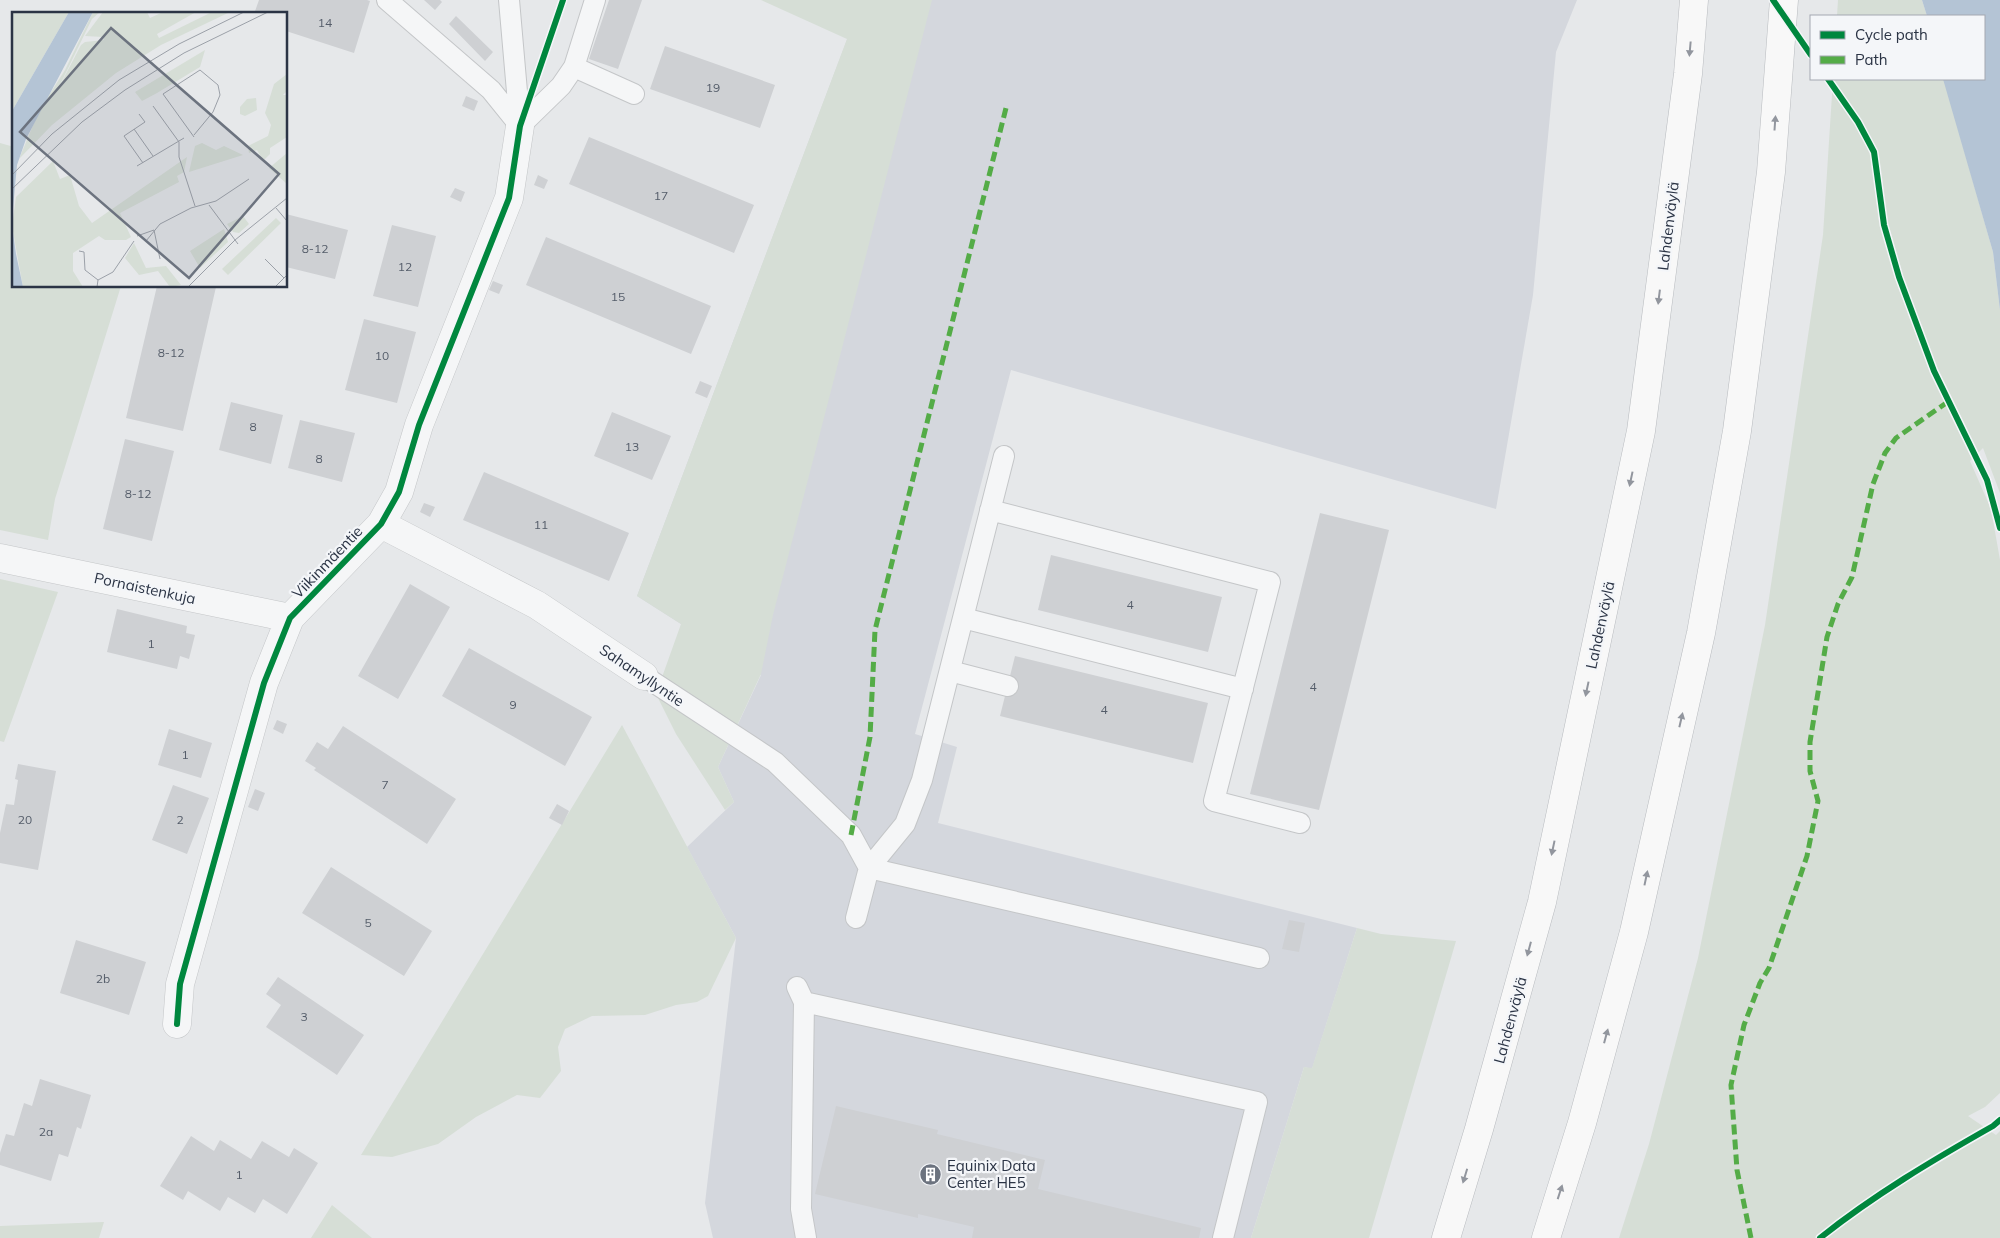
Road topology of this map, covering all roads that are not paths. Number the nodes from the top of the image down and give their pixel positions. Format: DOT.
graph roads {
  1 [pos="387,0"];
  2 [pos="509,0"];
  3 [pos="596,0"];
  4 [pos="1694,0"];
  5 [pos="1784,0"];
  6 [pos="574,67"];
  7 [pos="634,94"];
  8 [pos="520,126"];
  9 [pos="1004,456"];
  10 [pos="990,510"];
  11 [pos="381,524"];
  12 [pos="0,558"];
  13 [pos="290,618"];
  14 [pos="963,618"];
  15 [pos="950,671"];
  16 [pos="644,676"];
  17 [pos="1008,686"];
  18 [pos="1242,689"];
  19 [pos="1300,823"];
  20 [pos="869,868"];
  21 [pos="856,918"];
  22 [pos="1259,958"];
  23 [pos="177,1024"];
  24 [pos="806,1238"];
  25 [pos="1223,1238"];
  26 [pos="1446,1238"];
  27 [pos="1546,1238"];
  1 -- 8 [label="lane"];
  2 -- 8 [label="lane"];
  3 -- 6 [label="lane"];
  4 -- 26 [label="highway, Lahdenväylä, one-way"];
  27 -- 5 [label="highway, one-way"];
  6 -- 7 [label="lane"];
  6 -- 8 [label="lane"];
  8 -- 11 [label="street, Viikinmäentie"];
  9 -- 10 [label="lane"];
  10 -- 14 [label="lane"];
  10 -- 18 [label="lane"];
  11 -- 13 [label="street, Viikinmäentie"];
  11 -- 16 [label="street, Sahamyllyntie"];
  12 -- 13 [label="street, Pornaistenkuja"];
  13 -- 23 [label="street, Viikinmäentie"];
  14 -- 15 [label="lane"];
  14 -- 18 [label="lane"];
  15 -- 17 [label="lane"];
  15 -- 20 [label="lane"];
  16 -- 20 [label="lane, Sahamyllyntie"];
  18 -- 19 [label="lane"];
  20 -- 21 [label="lane"];
  20 -- 22 [label="lane"];
  24 -- 25 [label="lane"];
}
